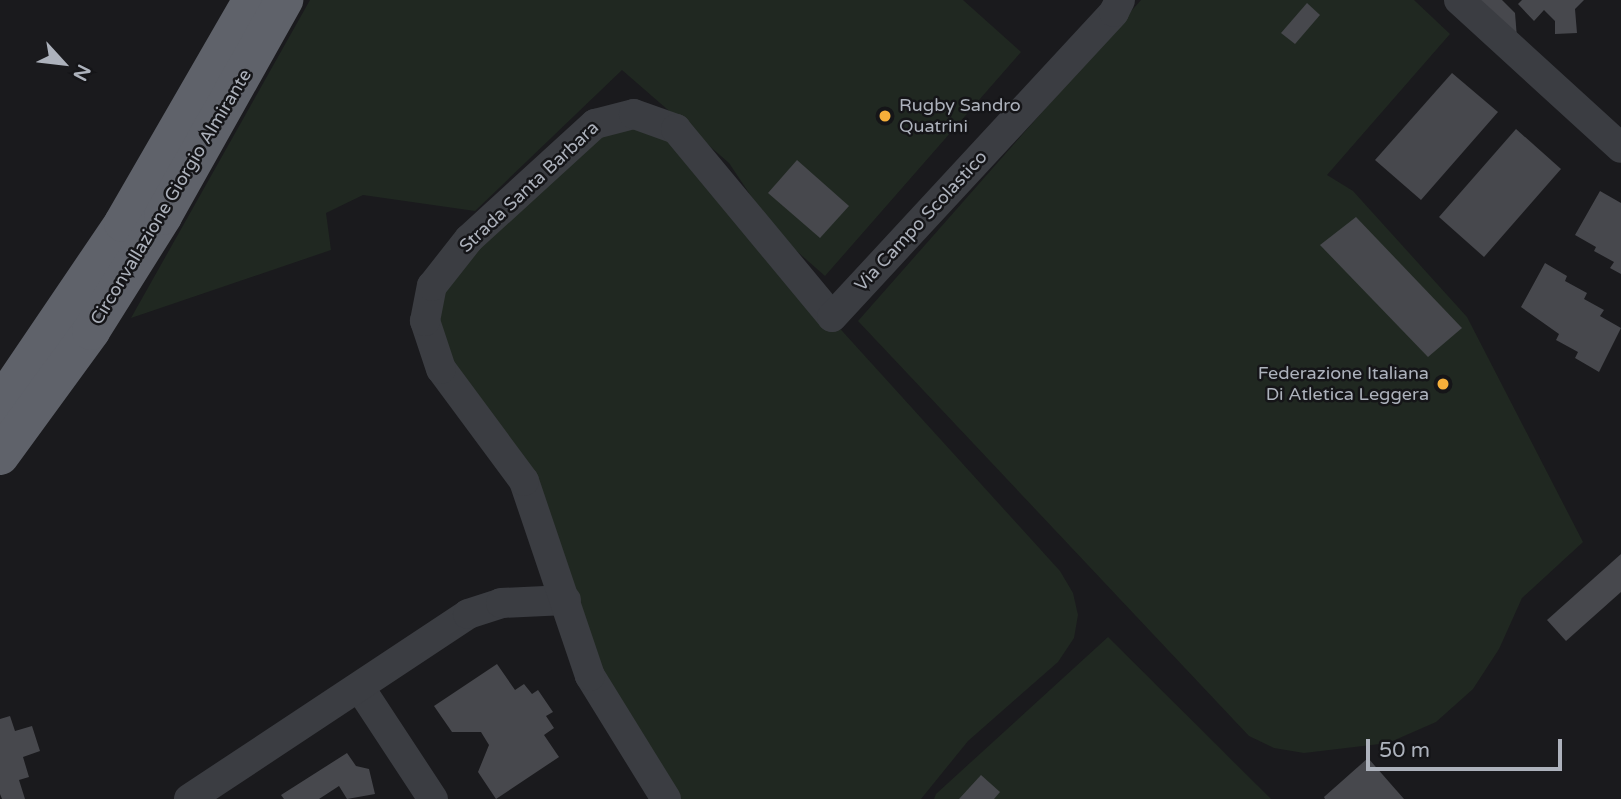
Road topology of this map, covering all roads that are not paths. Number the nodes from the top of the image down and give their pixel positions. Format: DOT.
graph roads {
  1 [pos="252,0"];
  2 [pos="284,0"];
  3 [pos="1120,0"];
  4 [pos="1458,0"];
  5 [pos="1621,148"];
  6 [pos="832,317"];
  7 [pos="0,405"];
  8 [pos="0,456"];
  9 [pos="565,600"];
  10 [pos="360,688"];
  11 [pos="189,799"];
  12 [pos="433,799"];
  13 [pos="666,799"];
  1 -- 7 [label="highway, Circonvallazione Giorgio Almirante"];
  2 -- 8 [label="highway, Circonvallazione Giorgio Almirante"];
  3 -- 6 [label="street, Via Campo Scolastico"];
  4 -- 5 [label="street"];
  6 -- 9 [label="street, Strada Santa Barbara"];
  9 -- 10 [label="street"];
  9 -- 13 [label="street, Strada Santa Barbara"];
  10 -- 11 [label="street"];
  10 -- 12 [label="street"];
}
